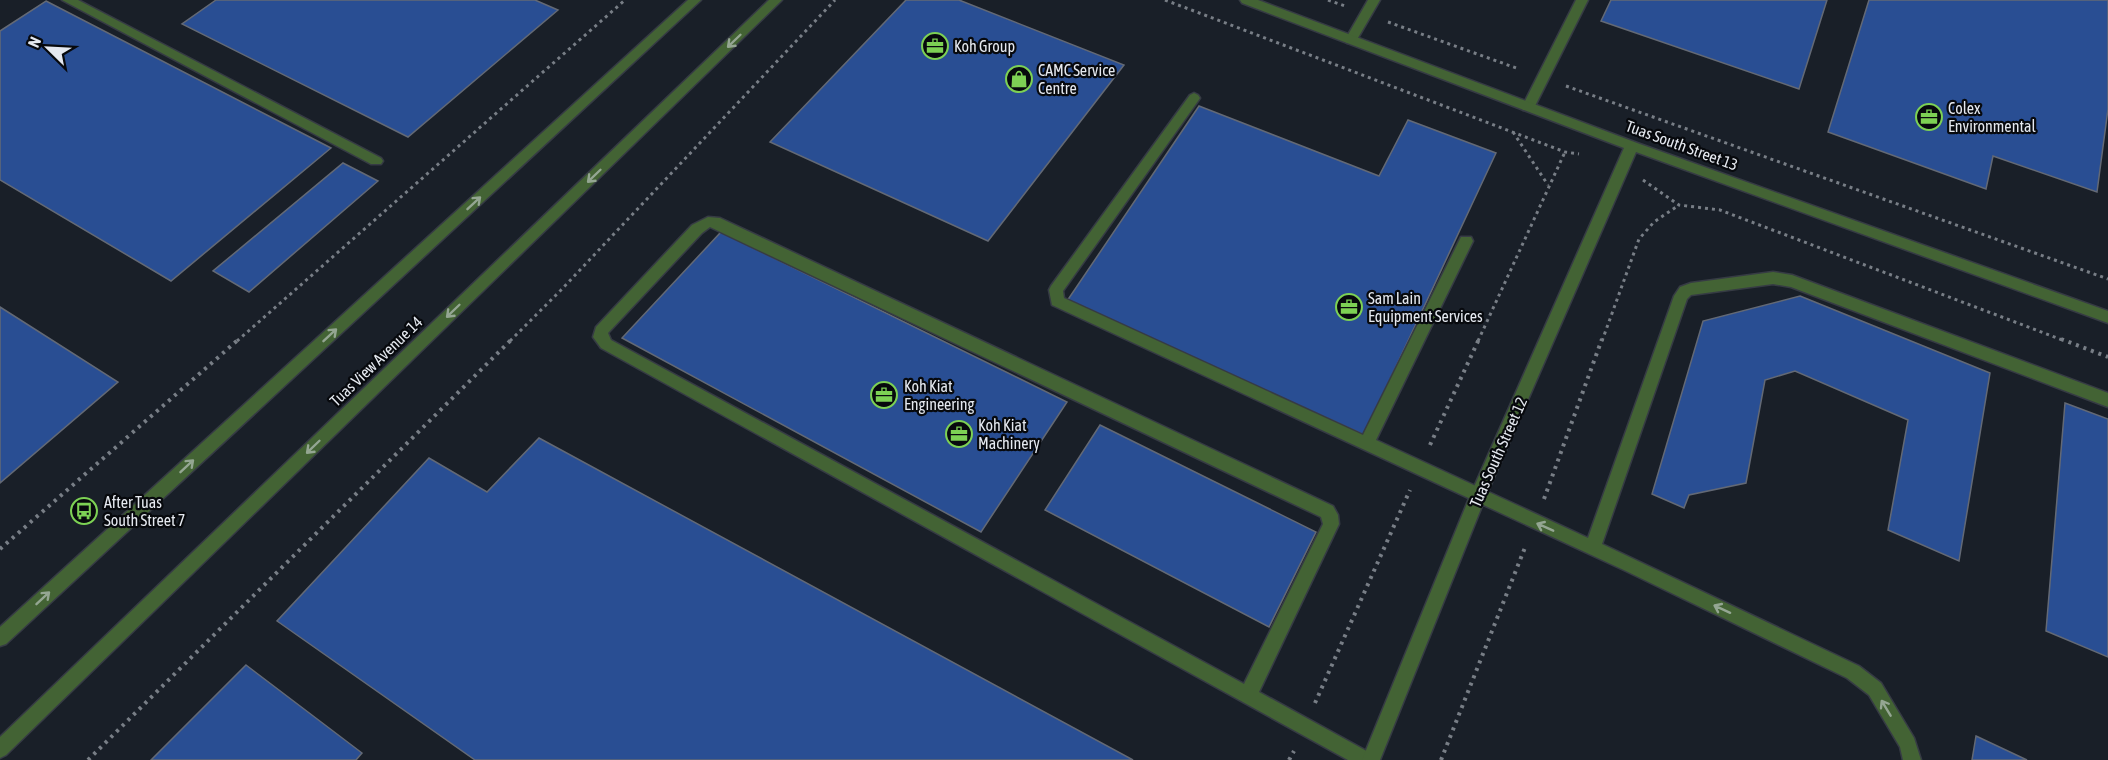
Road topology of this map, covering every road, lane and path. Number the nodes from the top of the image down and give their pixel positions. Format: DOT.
graph roads {
  1 [pos="68,0"];
  2 [pos="625,0"];
  3 [pos="695,0"];
  4 [pos="776,0"];
  5 [pos="835,0"];
  6 [pos="1246,0"];
  7 [pos="1328,0"];
  8 [pos="1374,0"];
  9 [pos="1582,0"];
  10 [pos="1365,13"];
  11 [pos="1351,40"];
  12 [pos="1543,78"];
  13 [pos="1194,98"];
  14 [pos="1528,107"];
  15 [pos="1513,132"];
  16 [pos="1632,146"];
  17 [pos="1565,152"];
  18 [pos="376,161"];
  19 [pos="1548,186"];
  20 [pos="1679,205"];
  21 [pos="1466,241"];
  22 [pos="2108,279"];
  23 [pos="2108,317"];
  24 [pos="2108,400"];
  25 [pos="1366,444"];
  26 [pos="1420,469"];
  27 [pos="1478,496"];
  28 [pos="1536,522"];
  29 [pos="1592,548"];
  30 [pos="0,549"];
  31 [pos="0,638"];
  32 [pos="1248,696"];
  33 [pos="1304,726"];
  34 [pos="0,749"];
  35 [pos="88,760"];
  36 [pos="1289,760"];
  37 [pos="1366,760"];
  38 [pos="1371,760"];
  39 [pos="1442,760"];
  40 [pos="1912,760"];
  1 -- 18 [label="street"];
  2 -- 30 [label="path"];
  31 -- 3 [label="street, one-way"];
  4 -- 34 [label="street, Tuas View Avenue 14, one-way"];
  5 -- 35 [label="path"];
  6 -- 11 [label="street, Tuas South Street 13"];
  7 -- 10 [label="path"];
  8 -- 10 [label="street"];
  9 -- 12 [label="street"];
  10 -- 11 [label="street"];
  10 -- 12 [label="path"];
  11 -- 14 [label="street, Tuas South Street 13"];
  12 -- 14 [label="street"];
  12 -- 22 [label="path"];
  13 -- 25 [label="street"];
  14 -- 16 [label="street, Tuas South Street 13"];
  15 -- 19 [label="path"];
  16 -- 23 [label="street, Tuas South Street 13"];
  16 -- 27 [label="street, Tuas South Street 12"];
  17 -- 19 [label="path"];
  19 -- 26 [label="path"];
  20 -- 28 [label="path"];
  21 -- 25 [label="street"];
  24 -- 29 [label="street"];
  25 -- 26 [label="street"];
  26 -- 27 [label="street"];
  26 -- 33 [label="path"];
  27 -- 28 [label="street"];
  27 -- 38 [label="street, Tuas South Street 12"];
  29 -- 28 [label="street, one-way"];
  28 -- 39 [label="path"];
  40 -- 29 [label="street, one-way"];
  32 -- 32 [label="street"];
  32 -- 33 [label="street"];
  33 -- 36 [label="path"];
  33 -- 37 [label="street"];
}
